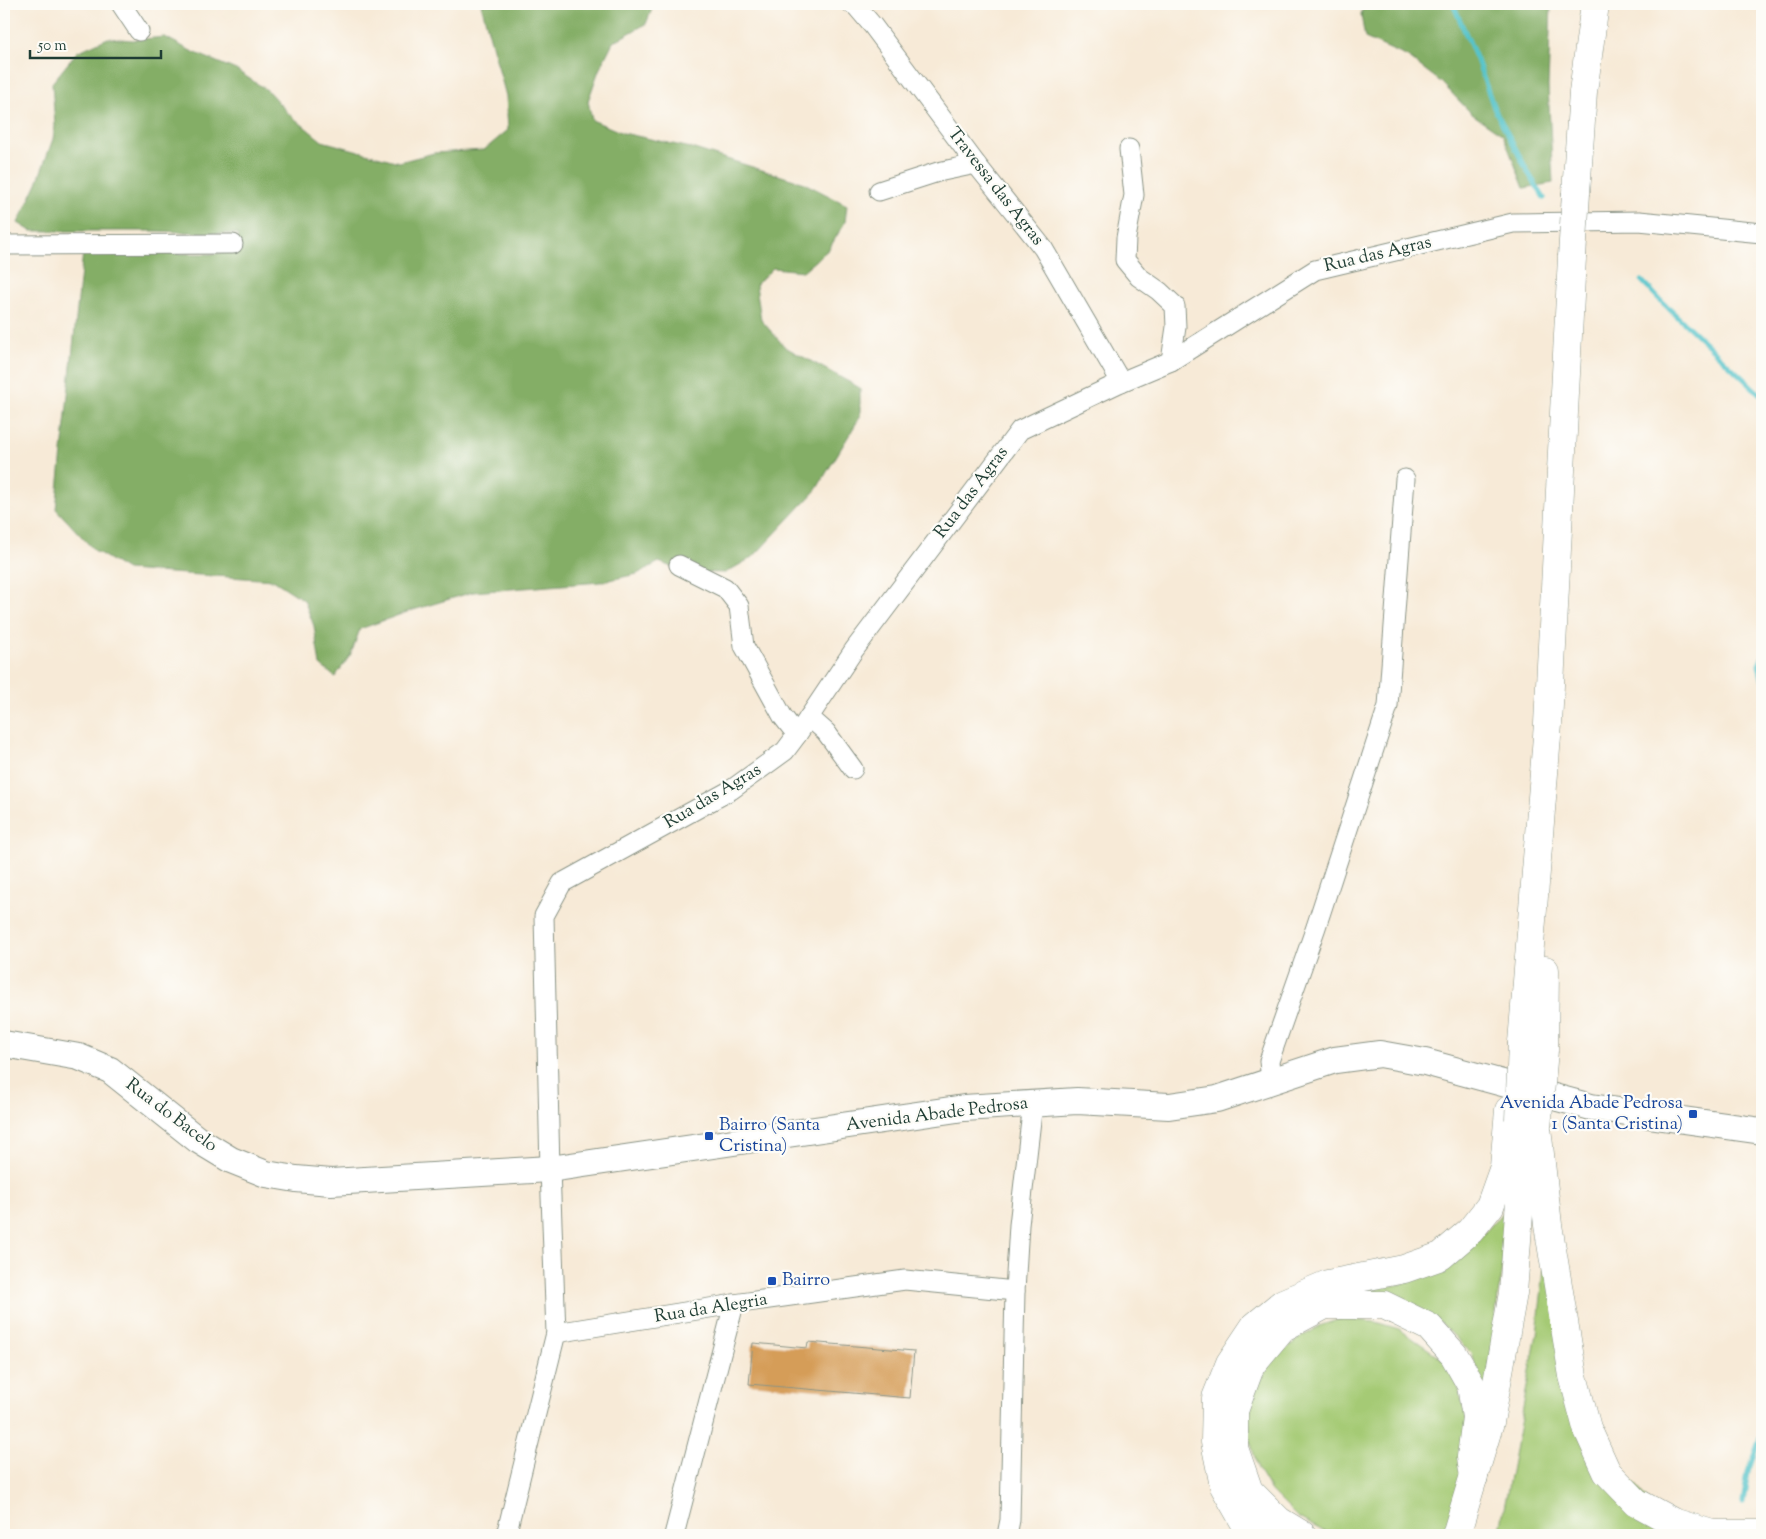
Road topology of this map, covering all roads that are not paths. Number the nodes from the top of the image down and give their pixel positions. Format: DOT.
graph roads {
  1 [pos="121,4"];
  2 [pos="852,4"];
  3 [pos="1596,4"];
  4 [pos="139,31"];
  5 [pos="1129,149"];
  6 [pos="976,164"];
  7 [pos="879,191"];
  8 [pos="1762,233"];
  9 [pos="233,244"];
  10 [pos="4,245"];
  11 [pos="1171,361"];
  12 [pos="1121,382"];
  13 [pos="1405,479"];
  14 [pos="680,565"];
  15 [pos="809,717"];
  16 [pos="797,735"];
  17 [pos="853,769"];
  18 [pos="4,1044"];
  19 [pos="1271,1081"];
  20 [pos="1034,1104"];
  21 [pos="1522,1119"];
  22 [pos="1762,1131"];
  23 [pos="550,1169"];
  24 [pos="1014,1291"];
  25 [pos="734,1304"];
  26 [pos="556,1333"];
  27 [pos="1475,1493"];
  28 [pos="1762,1534"];
  29 [pos="506,1535"];
  30 [pos="674,1535"];
  31 [pos="1007,1535"];
  32 [pos="1261,1535"];
  33 [pos="1302,1535"];
  34 [pos="1456,1535"];
  35 [pos="1475,1535"];
  1 -- 4 [label="street"];
  2 -- 6 [label="street, Travessa das Agras"];
  3 -- 21 [label="main road, bridge"];
  5 -- 11 [label="street"];
  6 -- 7 [label="street"];
  6 -- 12 [label="street, Travessa das Agras"];
  8 -- 11 [label="street, Rua das Agras"];
  9 -- 10 [label="street"];
  11 -- 12 [label="street, Rua das Agras"];
  12 -- 15 [label="street, Rua das Agras"];
  13 -- 19 [label="street"];
  14 -- 16 [label="street"];
  15 -- 16 [label="street, Rua das Agras"];
  15 -- 17 [label="street"];
  16 -- 23 [label="street, Rua das Agras"];
  18 -- 23 [label="street, Rua do Bacelo"];
  19 -- 20 [label="street, Avenida Abade Pedrosa"];
  19 -- 22 [label="street, Avenida Abade Pedrosa"];
  20 -- 23 [label="street, Avenida Abade Pedrosa"];
  20 -- 24 [label="street"];
  21 -- 27 [label="main road"];
  21 -- 28 [label="main road"];
  21 -- 32 [label="main road"];
  23 -- 26 [label="street, Rua das Agras"];
  24 -- 25 [label="street, Rua da Alegria"];
  24 -- 31 [label="street"];
  25 -- 26 [label="street, Rua da Alegria"];
  25 -- 30 [label="street"];
  26 -- 29 [label="street, Rua das Agras"];
  27 -- 33 [label="main road"];
  27 -- 34 [label="main road"];
  27 -- 35 [label="main road"];
}
